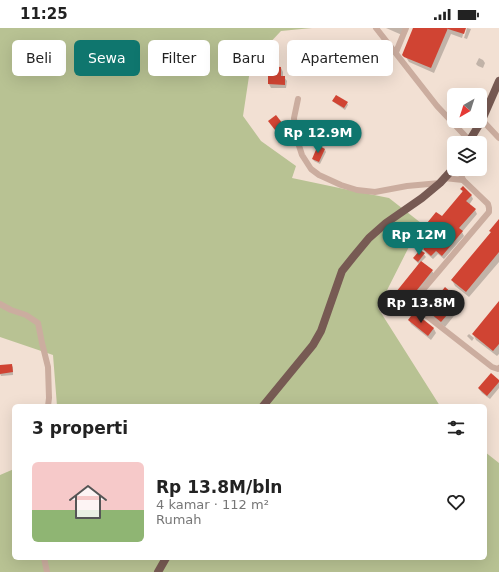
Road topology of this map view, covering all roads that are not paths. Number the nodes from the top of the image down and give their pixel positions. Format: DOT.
graph roads {
  1 [pos="376,28"];
  2 [pos="406,28"];
  3 [pos="396,52"];
  4 [pos="499,81"];
  5 [pos="298,99"];
  6 [pos="487,109"];
  7 [pos="487,125"];
  8 [pos="464,136"];
  9 [pos="499,138"];
  10 [pos="447,175"];
  11 [pos="462,176"];
  12 [pos="442,180"];
  13 [pos="463,180"];
  14 [pos="0,304"];
  15 [pos="499,368"];
  16 [pos="48,404"];
  17 [pos="265,404"];
  18 [pos="45,560"];
  19 [pos="165,560"];
  20 [pos="48,572"];
  21 [pos="158,572"];
  1 -- 3 [label="lane"];
  2 -- 3 [label="lane"];
  3 -- 8 [label="lane"];
  4 -- 6 [label="main road"];
  5 -- 12 [label="lane"];
  7 -- 9 [label="lane"];
  10 -- 12 [label="main road"];
  11 -- 13 [label="lane"];
  12 -- 13 [label="lane"];
  12 -- 17 [label="main road"];
  13 -- 15 [label="lane"];
  14 -- 16 [label="lane"];
  18 -- 20 [label="lane"];
  19 -- 21 [label="main road"];
}
